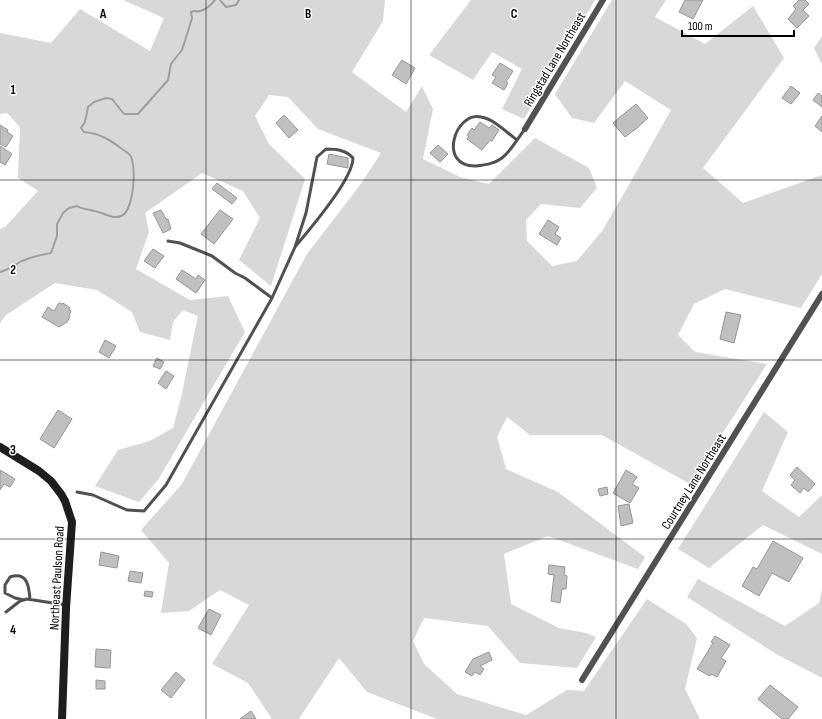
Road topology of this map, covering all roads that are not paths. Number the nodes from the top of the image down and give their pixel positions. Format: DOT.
graph roads {
  1 [pos="603,0"];
  2 [pos="525,129"];
  3 [pos="516,140"];
  4 [pos="168,241"];
  5 [pos="295,247"];
  6 [pos="822,294"];
  7 [pos="272,298"];
  8 [pos="0,447"];
  9 [pos="77,492"];
  10 [pos="30,599"];
  11 [pos="24,600"];
  12 [pos="66,605"];
  13 [pos="6,612"];
  14 [pos="582,680"];
  15 [pos="62,719"];
  1 -- 2 [label="street, Ringstad Lane Northeast"];
  2 -- 3 [label="lane"];
  3 -- 3 [label="lane"];
  4 -- 7 [label="lane"];
  5 -- 5 [label="lane"];
  5 -- 7 [label="lane"];
  6 -- 14 [label="street, Courtney Lane Northeast"];
  7 -- 9 [label="lane"];
  8 -- 12 [label="street, Northeast Paulson Road"];
  10 -- 11 [label="lane"];
  10 -- 11 [label="lane"];
  10 -- 12 [label="lane"];
  11 -- 13 [label="lane"];
  12 -- 15 [label="street, Northeast Paulson Road"];
}
